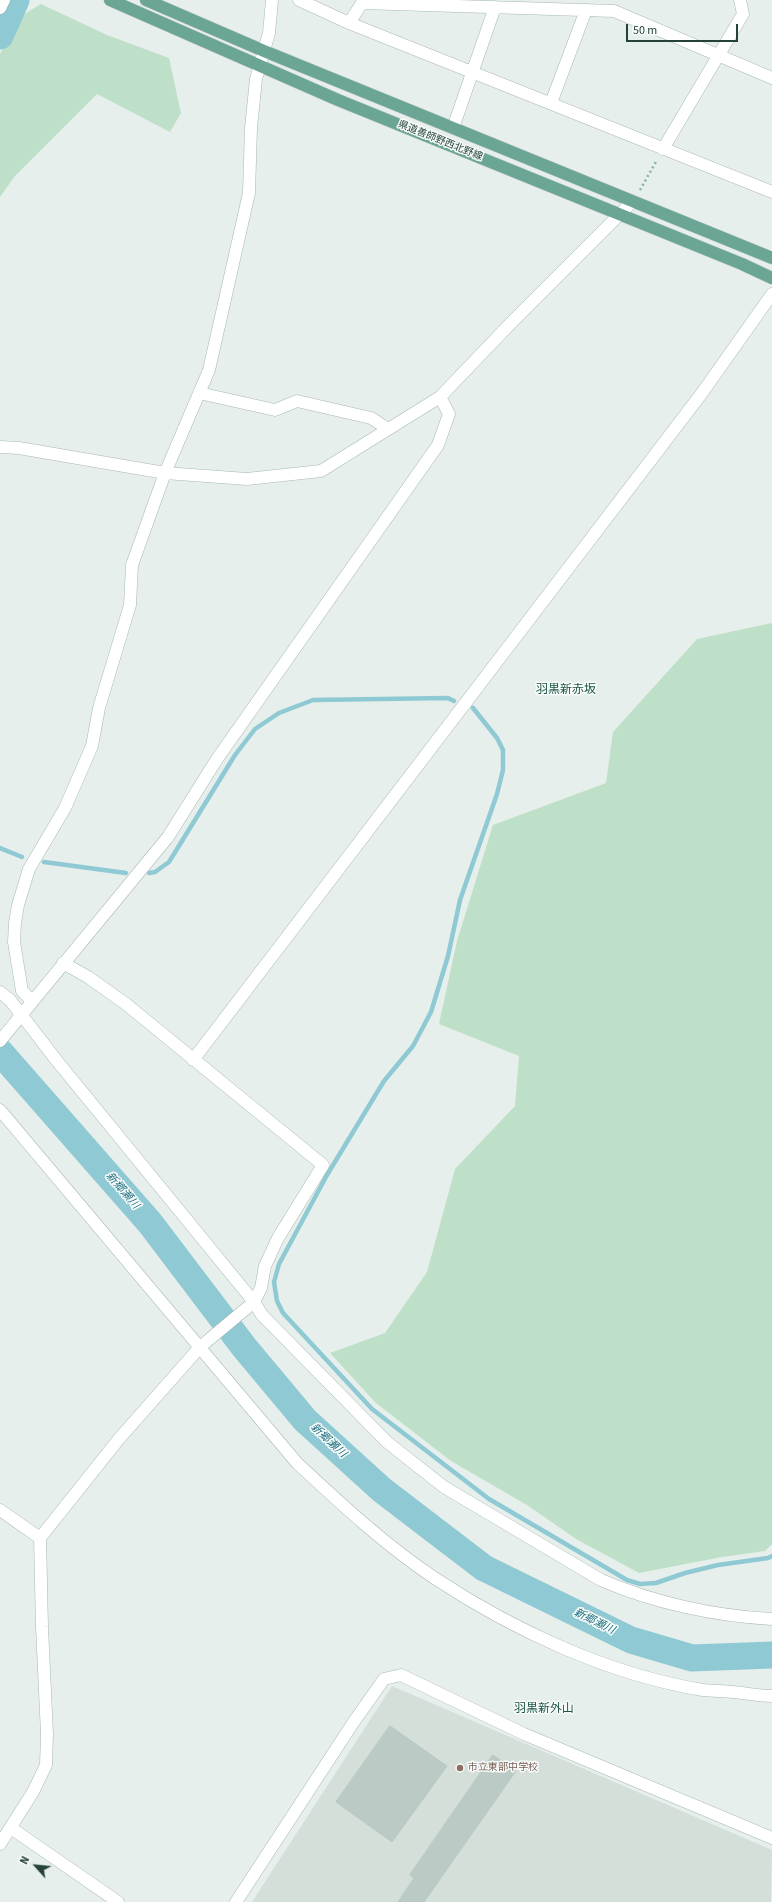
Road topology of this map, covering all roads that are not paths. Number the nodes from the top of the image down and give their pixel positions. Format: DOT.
graph roads {
  1 [pos="4,0"];
  2 [pos="110,0"];
  3 [pos="146,0"];
  4 [pos="272,0"];
  5 [pos="299,0"];
  6 [pos="740,0"];
  7 [pos="495,7"];
  8 [pos="0,8"];
  9 [pos="586,10"];
  10 [pos="349,23"];
  11 [pos="264,51"];
  12 [pos="718,57"];
  13 [pos="260,66"];
  14 [pos="472,72"];
  15 [pos="772,78"];
  16 [pos="551,103"];
  17 [pos="453,128"];
  18 [pos="663,148"];
  19 [pos="772,192"];
  20 [pos="633,201"];
  21 [pos="620,214"];
  22 [pos="772,258"];
  23 [pos="772,278"];
  24 [pos="772,294"];
  25 [pos="199,393"];
  26 [pos="440,397"];
  27 [pos="388,429"];
  28 [pos="0,447"];
  29 [pos="165,473"];
  30 [pos="63,963"];
  31 [pos="0,992"];
  32 [pos="32,1001"];
  33 [pos="20,1016"];
  34 [pos="0,1041"];
  35 [pos="193,1060"];
  36 [pos="0,1110"];
  37 [pos="254,1302"];
  38 [pos="200,1347"];
  39 [pos="0,1510"];
  40 [pos="40,1538"];
  41 [pos="772,1619"];
  42 [pos="772,1696"];
  43 [pos="11,1828"];
  44 [pos="772,1838"];
  45 [pos="0,1844"];
  46 [pos="118,1902"];
  47 [pos="236,1902"];
  1 -- 8 [label="street"];
  2 -- 13 [label="main road, 県道善師野西北野線"];
  3 -- 11 [label="main road, 県道善師野西北野線"];
  4 -- 11 [label="street"];
  5 -- 10 [label="street"];
  6 -- 12 [label="street"];
  7 -- 9 [label="street"];
  7 -- 10 [label="street"];
  7 -- 14 [label="street"];
  9 -- 12 [label="street"];
  9 -- 16 [label="street"];
  10 -- 14 [label="street"];
  11 -- 13 [label="street"];
  11 -- 17 [label="main road, 県道善師野西北野線"];
  12 -- 15 [label="street"];
  12 -- 18 [label="street"];
  13 -- 21 [label="main road, 県道善師野西北野線"];
  13 -- 25 [label="street"];
  14 -- 16 [label="street"];
  14 -- 17 [label="street"];
  16 -- 18 [label="street"];
  17 -- 20 [label="main road, 県道善師野西北野線"];
  18 -- 19 [label="street"];
  20 -- 21 [label="street"];
  20 -- 22 [label="main road, 県道善師野西北野線"];
  21 -- 23 [label="main road, 県道善師野西北野線"];
  21 -- 26 [label="street"];
  24 -- 35 [label="street"];
  25 -- 27 [label="street"];
  25 -- 29 [label="street"];
  26 -- 27 [label="street"];
  26 -- 30 [label="street"];
  27 -- 29 [label="street"];
  28 -- 29 [label="street"];
  29 -- 32 [label="street"];
  30 -- 32 [label="street"];
  30 -- 35 [label="street"];
  31 -- 33 [label="street"];
  32 -- 33 [label="street"];
  33 -- 34 [label="street"];
  33 -- 37 [label="street"];
  35 -- 37 [label="street"];
  36 -- 38 [label="street"];
  37 -- 38 [label="street"];
  37 -- 41 [label="street"];
  38 -- 40 [label="street"];
  38 -- 42 [label="street"];
  39 -- 40 [label="street"];
  40 -- 43 [label="street"];
  43 -- 45 [label="street"];
  43 -- 46 [label="street"];
  44 -- 47 [label="street"];
}
